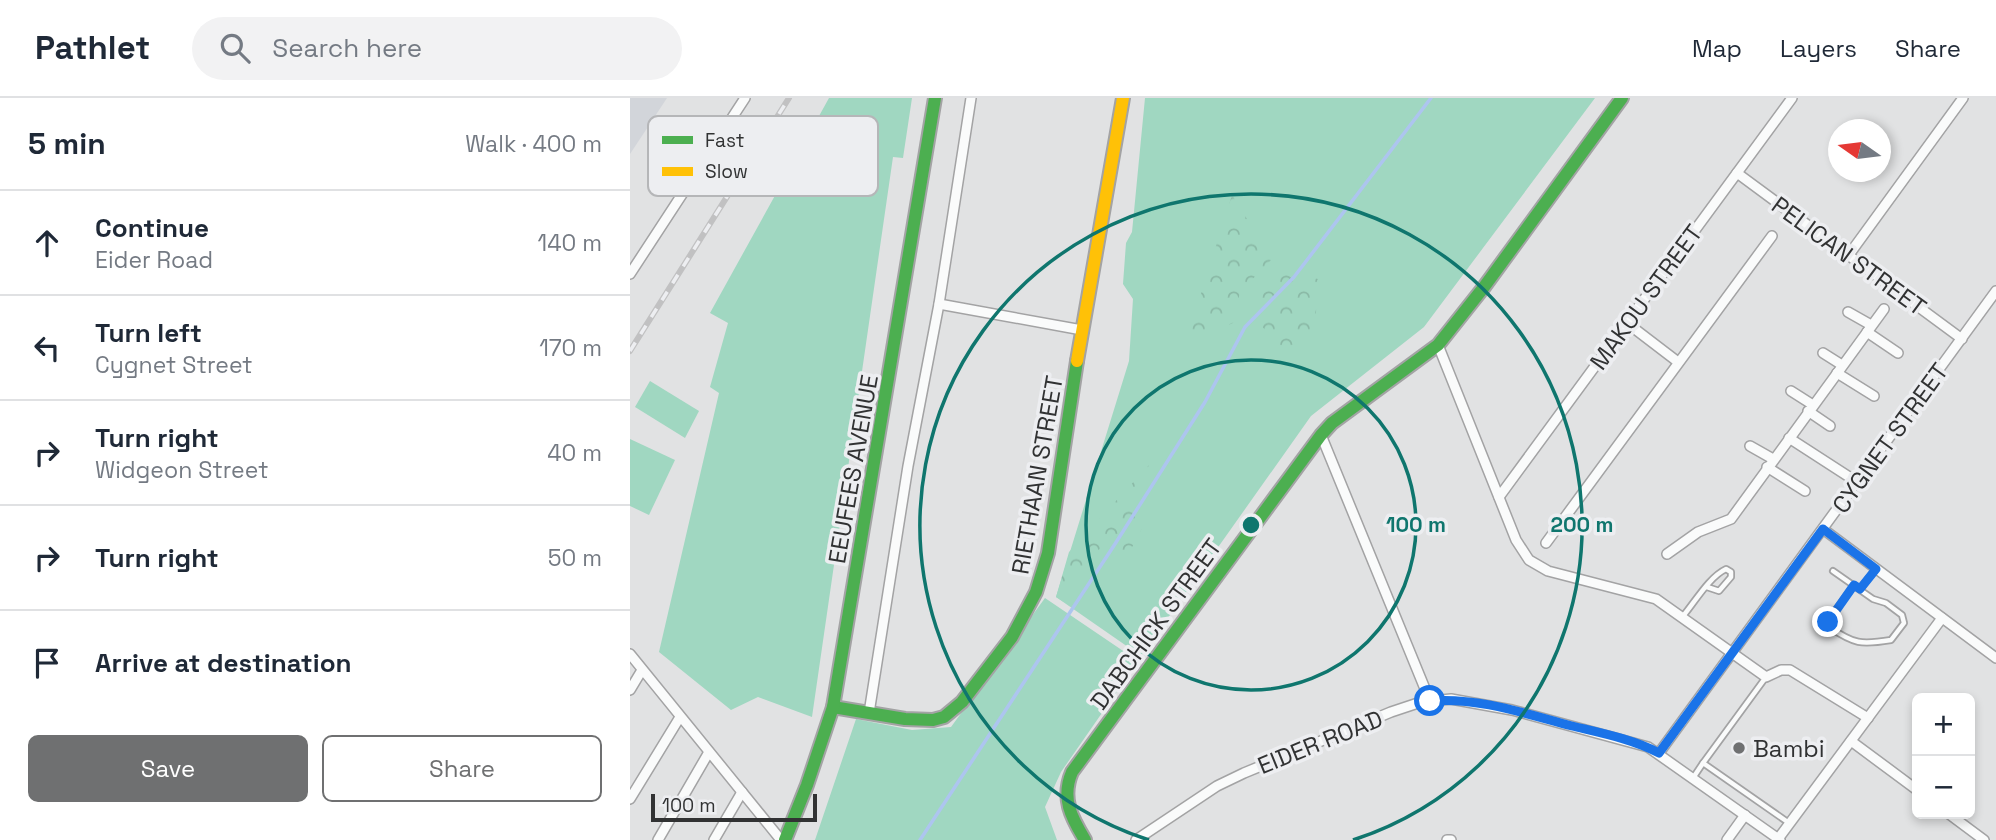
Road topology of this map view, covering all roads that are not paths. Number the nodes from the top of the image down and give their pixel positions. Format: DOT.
graph roads {
  1 [pos="745,98"];
  2 [pos="935,98"];
  3 [pos="971,98"];
  4 [pos="1123,98"];
  5 [pos="1622,98"];
  6 [pos="1792,98"];
  7 [pos="1964,98"];
  8 [pos="733,116"];
  9 [pos="1737,173"];
  10 [pos="681,196"];
  11 [pos="1772,236"];
  12 [pos="1848,256"];
  13 [pos="630,274"];
  14 [pos="1995,296"];
  15 [pos="939,304"];
  16 [pos="1884,309"];
  17 [pos="1848,312"];
  18 [pos="1627,323"];
  19 [pos="1869,328"];
  20 [pos="1082,330"];
  21 [pos="1962,339"];
  22 [pos="1438,345"];
  23 [pos="1823,353"];
  24 [pos="1898,353"];
  25 [pos="1678,362"];
  26 [pos="1839,369"];
  27 [pos="1791,391"];
  28 [pos="1874,396"];
  29 [pos="1810,408"];
  30 [pos="1830,426"];
  31 [pos="1321,435"];
  32 [pos="1789,438"];
  33 [pos="1750,446"];
  34 [pos="1770,463"];
  35 [pos="1857,482"];
  36 [pos="1805,491"];
  37 [pos="1499,497"];
  38 [pos="1823,529"];
  39 [pos="1546,543"];
  40 [pos="1667,554"];
  41 [pos="1876,569"];
  42 [pos="1833,571"];
  43 [pos="1854,585"];
  44 [pos="1707,587"];
  45 [pos="1860,589"];
  46 [pos="1682,617"];
  47 [pos="1942,618"];
  48 [pos="1732,652"];
  49 [pos="630,654"];
  50 [pos="1996,658"];
  51 [pos="642,670"];
  52 [pos="1766,677"];
  53 [pos="630,690"];
  54 [pos="1430,701"];
  55 [pos="833,707"];
  56 [pos="869,713"];
  57 [pos="680,717"];
  58 [pos="1868,718"];
  59 [pos="1851,741"];
  60 [pos="709,752"];
  61 [pos="1659,753"];
  62 [pos="1703,764"];
  63 [pos="1693,778"];
  64 [pos="1912,786"];
  65 [pos="742,792"];
  66 [pos="630,799"];
  67 [pos="1745,815"];
  68 [pos="1956,819"];
  69 [pos="1790,823"];
  70 [pos="772,829"];
  71 [pos="1779,839"];
  72 [pos="659,840"];
  73 [pos="714,840"];
  74 [pos="765,840"];
  75 [pos="783,840"];
  76 [pos="1085,840"];
  77 [pos="1136,840"];
  78 [pos="1727,840"];
  79 [pos="1984,840"];
  1 -- 8 [label="street"];
  2 -- 55 [label="street, EEUFEES AVENUE"];
  3 -- 15 [label="street"];
  4 -- 20 [label="street, RIETHAAN STREET"];
  5 -- 22 [label="street, DABCHICK STREET"];
  6 -- 9 [label="street, MAKOU STREET"];
  7 -- 12 [label="street"];
  9 -- 12 [label="street, PELICAN STREET"];
  9 -- 18 [label="street, MAKOU STREET"];
  10 -- 13 [label="street"];
  11 -- 25 [label="street"];
  12 -- 21 [label="street, PELICAN STREET"];
  14 -- 21 [label="street, CYGNET STREET"];
  15 -- 20 [label="street"];
  15 -- 56 [label="street"];
  16 -- 19 [label="street"];
  17 -- 19 [label="street"];
  18 -- 25 [label="street"];
  18 -- 37 [label="street, MAKOU STREET"];
  19 -- 24 [label="street"];
  19 -- 26 [label="street"];
  20 -- 56 [label="street, RIETHAAN STREET"];
  21 -- 35 [label="street, CYGNET STREET"];
  22 -- 31 [label="street, DABCHICK STREET"];
  22 -- 37 [label="street"];
  23 -- 26 [label="street"];
  25 -- 39 [label="street"];
  26 -- 28 [label="street"];
  26 -- 29 [label="street"];
  27 -- 29 [label="street"];
  29 -- 30 [label="street"];
  29 -- 32 [label="street"];
  31 -- 54 [label="street"];
  31 -- 76 [label="street, DABCHICK STREET"];
  32 -- 34 [label="street"];
  32 -- 35 [label="street"];
  33 -- 34 [label="street"];
  34 -- 36 [label="street"];
  34 -- 40 [label="street"];
  35 -- 38 [label="street, CYGNET STREET"];
  37 -- 46 [label="street"];
  38 -- 41 [label="street"];
  38 -- 48 [label="street, CYGNET STREET"];
  41 -- 45 [label="lane"];
  41 -- 47 [label="street"];
  42 -- 43 [label="lane"];
  43 -- 45 [label="lane"];
  43 -- 45 [label="lane"];
  44 -- 44 [label="lane"];
  44 -- 46 [label="lane"];
  46 -- 48 [label="street"];
  47 -- 50 [label="street"];
  47 -- 58 [label="street"];
  48 -- 52 [label="street"];
  48 -- 61 [label="street, CYGNET STREET"];
  49 -- 51 [label="street"];
  51 -- 53 [label="street"];
  51 -- 57 [label="street"];
  52 -- 58 [label="street"];
  52 -- 62 [label="lane"];
  54 -- 61 [label="street, EIDER ROAD"];
  54 -- 77 [label="street, EIDER ROAD"];
  55 -- 56 [label="street, RIETHAAN STREET"];
  55 -- 75 [label="street, EEUFEES AVENUE"];
  57 -- 60 [label="street"];
  57 -- 66 [label="street"];
  58 -- 59 [label="street"];
  59 -- 64 [label="street"];
  59 -- 69 [label="street"];
  60 -- 65 [label="street"];
  60 -- 72 [label="street"];
  61 -- 63 [label="street, EIDER ROAD"];
  62 -- 63 [label="lane"];
  62 -- 69 [label="lane"];
  63 -- 67 [label="street, EIDER ROAD"];
  65 -- 70 [label="street"];
  65 -- 73 [label="street"];
  67 -- 71 [label="street, EIDER ROAD"];
  67 -- 78 [label="street"];
  68 -- 79 [label="street"];
  69 -- 71 [label="street"];
  70 -- 74 [label="street"];
  70 -- 75 [label="street"];
}
